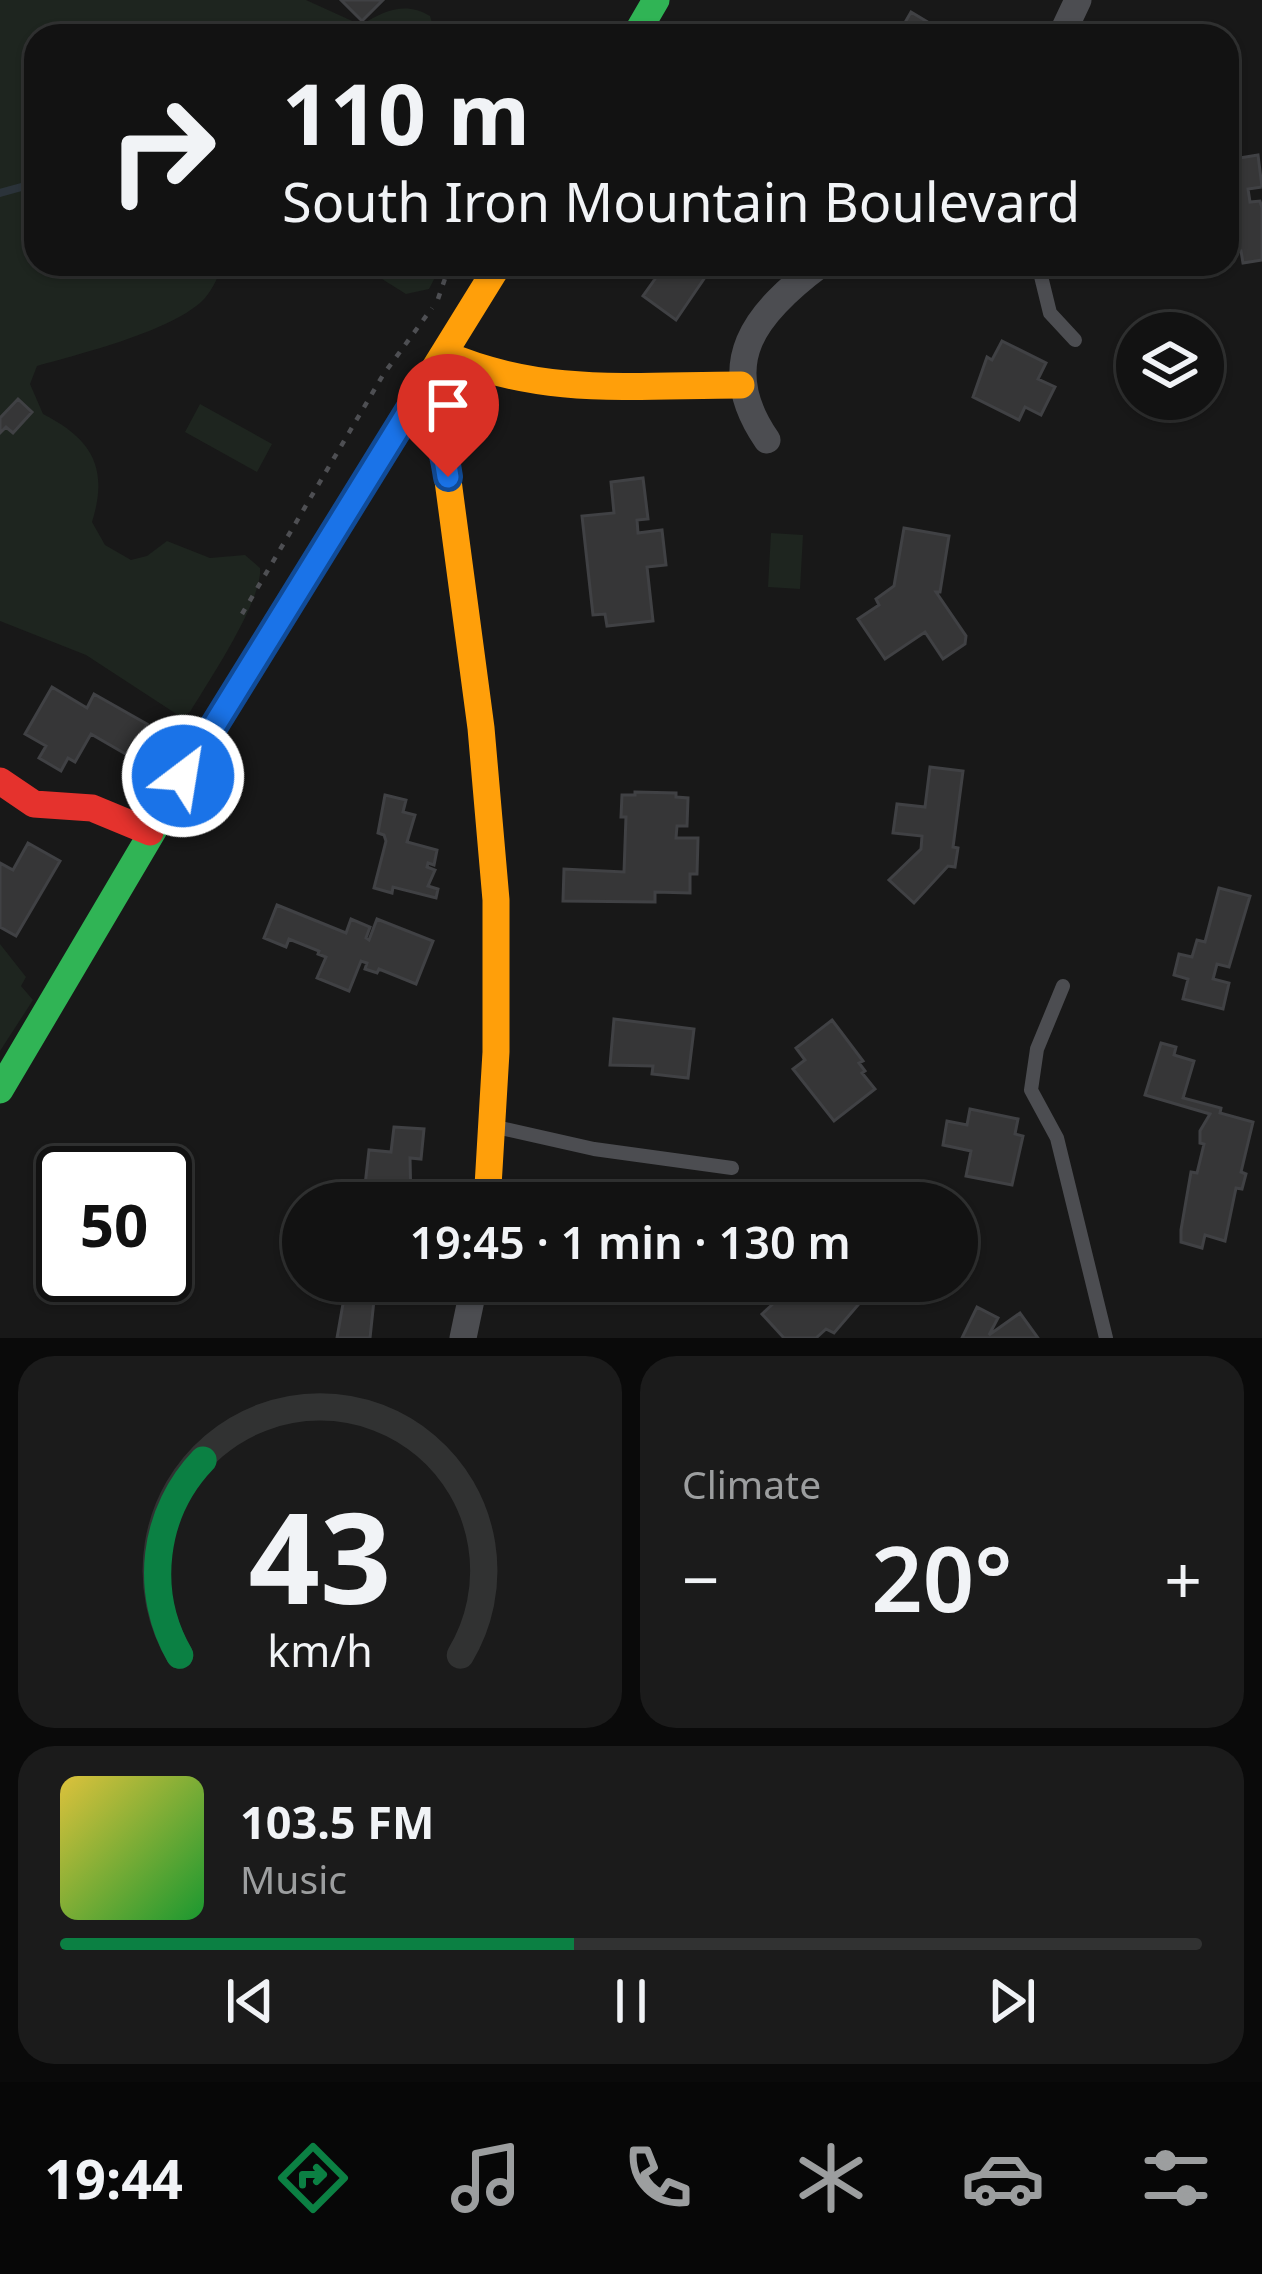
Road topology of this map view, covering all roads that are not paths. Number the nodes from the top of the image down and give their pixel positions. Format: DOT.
graph roads {
  1 [pos="492,276"];
  2 [pos="805,276"];
  3 [pos="1041,276"];
  4 [pos="1075,340"];
  5 [pos="444,354"];
  6 [pos="741,385"];
  7 [pos="410,409"];
  8 [pos="767,440"];
  9 [pos="0,781"];
  10 [pos="150,832"];
  11 [pos="1063,986"];
  12 [pos="0,1090"];
  13 [pos="491,1126"];
  14 [pos="732,1168"];
  15 [pos="488,1182"];
  16 [pos="471,1302"];
  17 [pos="463,1338"];
  18 [pos="1106,1338"];
  1 -- 5 [label="street"];
  2 -- 6 [label="street"];
  3 -- 4 [label="lane"];
  5 -- 6 [label="street"];
  5 -- 7 [label="street"];
  6 -- 8 [label="street"];
  7 -- 10 [label="street"];
  7 -- 13 [label="street"];
  9 -- 10 [label="street"];
  10 -- 12 [label="street"];
  11 -- 18 [label="lane"];
  13 -- 14 [label="lane"];
  13 -- 15 [label="street"];
  16 -- 17 [label="street"];
}
